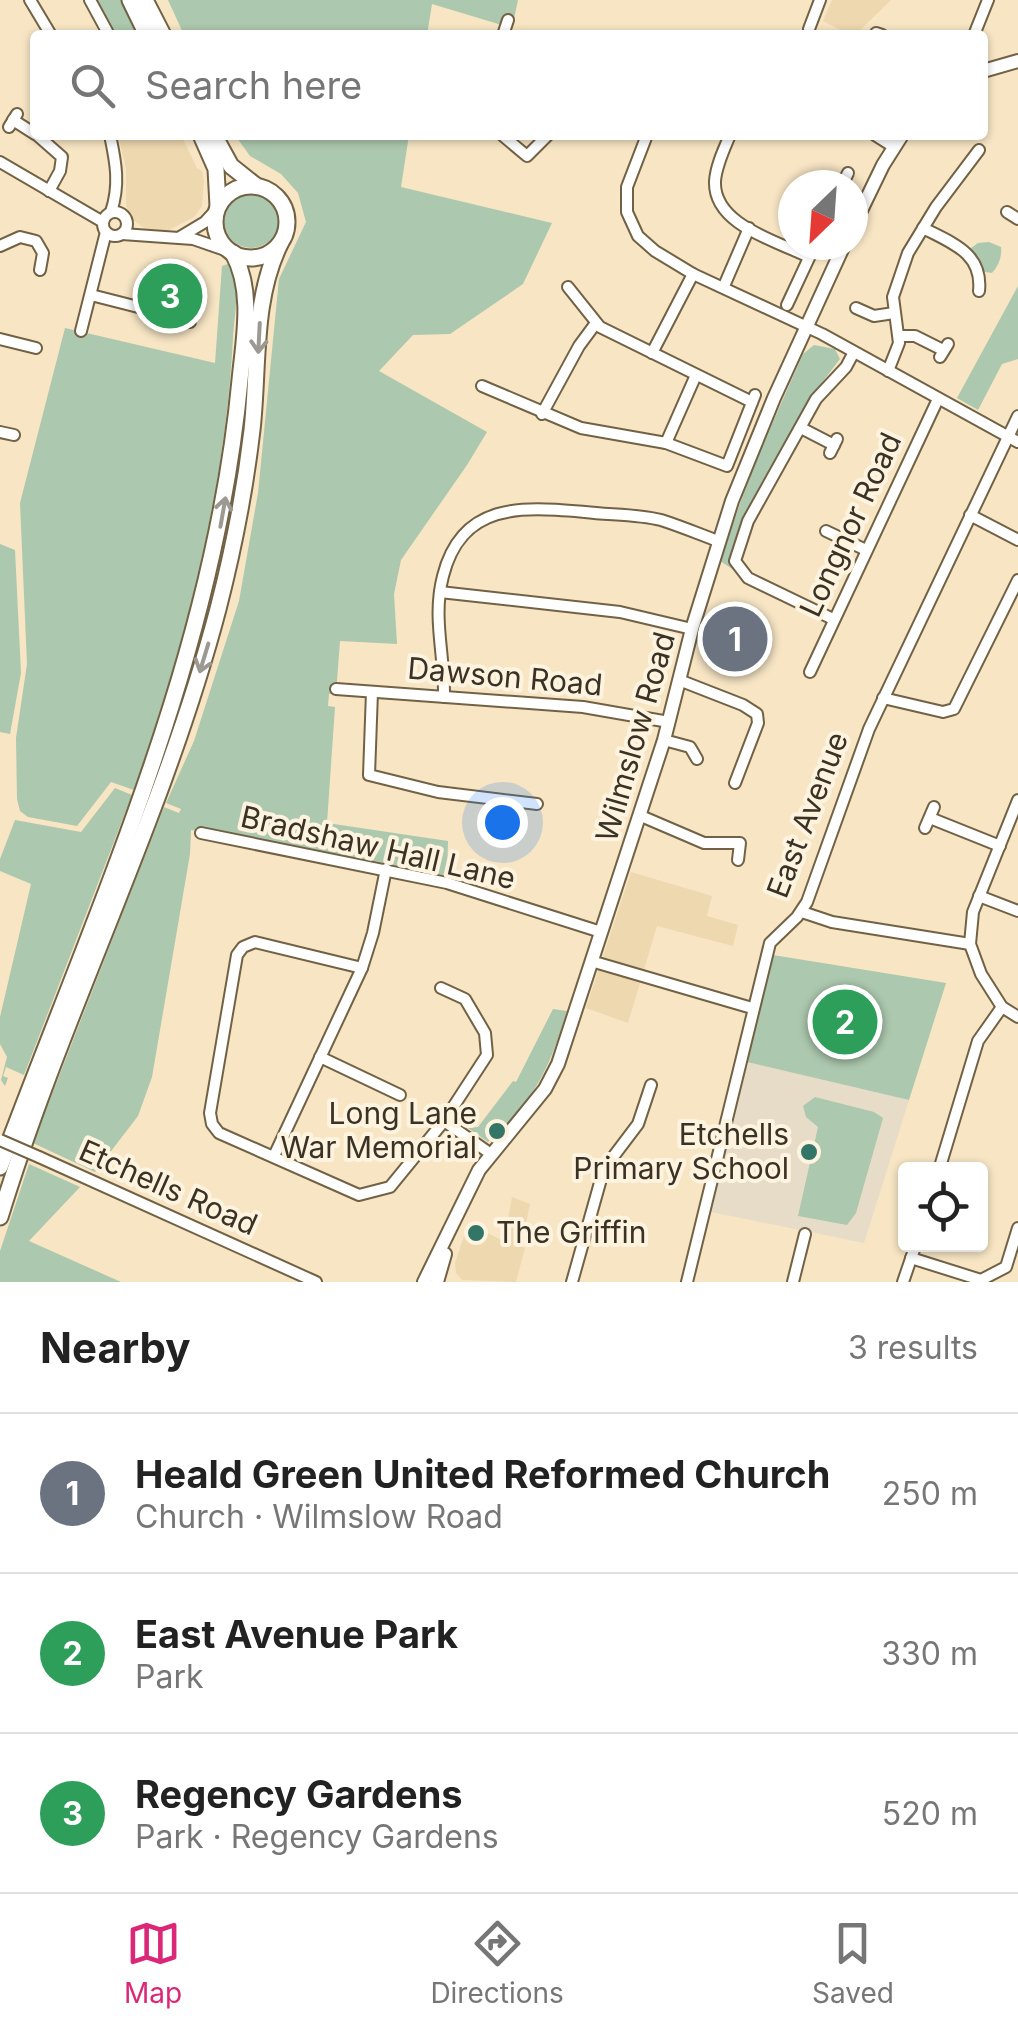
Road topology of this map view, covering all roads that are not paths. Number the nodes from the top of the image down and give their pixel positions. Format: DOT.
graph roads {
  1 [pos="30,0"];
  2 [pos="90,0"];
  3 [pos="130,0"];
  4 [pos="145,0"];
  5 [pos="820,0"];
  6 [pos="988,0"];
  7 [pos="508,20"];
  8 [pos="48,30"];
  9 [pos="106,30"];
  10 [pos="145,30"];
  11 [pos="160,30"];
  12 [pos="505,30"];
  13 [pos="809,30"];
  14 [pos="976,30"];
  15 [pos="1018,61"];
  16 [pos="988,70"];
  17 [pos="13,120"];
  18 [pos="30,130"];
  19 [pos="43,140"];
  20 [pos="111,140"];
  21 [pos="203,140"];
  22 [pos="217,140"];
  23 [pos="508,140"];
  24 [pos="543,140"];
  25 [pos="646,140"];
  26 [pos="728,140"];
  27 [pos="898,141"];
  28 [pos="979,150"];
  29 [pos="2,166"];
  30 [pos="256,186"];
  31 [pos="49,191"];
  32 [pos="116,195"];
  33 [pos="868,198"];
  34 [pos="217,208"];
  35 [pos="125,218"];
  36 [pos="112,227"];
  37 [pos="749,228"];
  38 [pos="923,228"];
  39 [pos="146,236"];
  40 [pos="179,238"];
  41 [pos="778,239"];
  42 [pos="280,244"];
  43 [pos="0,246"];
  44 [pos="231,252"];
  45 [pos="808,260"];
  46 [pos="837,260"];
  47 [pos="45,266"];
  48 [pos="692,274"];
  49 [pos="724,286"];
  50 [pos="568,287"];
  51 [pos="979,291"];
  52 [pos="91,295"];
  53 [pos="787,305"];
  54 [pos="856,308"];
  55 [pos="894,313"];
  56 [pos="190,322"];
  57 [pos="596,323"];
  58 [pos="806,326"];
  59 [pos="81,332"];
  60 [pos="899,336"];
  61 [pos="0,339"];
  62 [pos="28,349"];
  63 [pos="944,350"];
  64 [pos="854,352"];
  65 [pos="652,353"];
  66 [pos="888,371"];
  67 [pos="696,374"];
  68 [pos="482,386"];
  69 [pos="938,399"];
  70 [pos="542,414"];
  71 [pos="1018,416"];
  72 [pos="800,428"];
  73 [pos="1013,439"];
  74 [pos="666,443"];
  75 [pos="834,446"];
  76 [pos="970,515"];
  77 [pos="826,531"];
  78 [pos="1018,540"];
  79 [pos="718,541"];
  80 [pos="866,550"];
  81 [pos="1018,580"];
  82 [pos="440,592"];
  83 [pos="833,619"];
  84 [pos="692,628"];
  85 [pos="810,672"];
  86 [pos="679,680"];
  87 [pos="336,689"];
  88 [pos="372,692"];
  89 [pos="444,698"];
  90 [pos="883,698"];
  91 [pos="669,722"];
  92 [pos="664,740"];
  93 [pos="697,758"];
  94 [pos="735,784"];
  95 [pos="1018,800"];
  96 [pos="537,804"];
  97 [pos="641,816"];
  98 [pos="930,818"];
  99 [pos="201,833"];
  100 [pos="1000,846"];
  101 [pos="738,860"];
  102 [pos="386,869"];
  103 [pos="979,896"];
  104 [pos="802,912"];
  105 [pos="1018,912"];
  106 [pos="601,932"];
  107 [pos="970,944"];
  108 [pos="592,961"];
  109 [pos="362,968"];
  110 [pos="441,988"];
  111 [pos="1002,1007"];
  112 [pos="752,1008"];
  113 [pos="1018,1017"];
  114 [pos="320,1057"];
  115 [pos="651,1085"];
  116 [pos="400,1095"];
  117 [pos="444,1122"];
  118 [pos="0,1140"];
  119 [pos="491,1154"];
  120 [pos="274,1156"];
  121 [pos="940,1162"];
  122 [pos="0,1167"];
  123 [pos="0,1217"];
  124 [pos="1018,1228"];
  125 [pos="805,1234"];
  126 [pos="914,1252"];
  127 [pos="912,1258"];
  128 [pos="431,1281"];
  129 [pos="316,1282"];
  130 [pos="572,1282"];
  131 [pos="687,1282"];
  132 [pos="793,1282"];
  133 [pos="903,1282"];
  1 -- 8 [label="street"];
  2 -- 9 [label="street"];
  3 -- 10 [label="highway"];
  4 -- 11 [label="highway"];
  5 -- 13 [label="street"];
  6 -- 14 [label="street"];
  7 -- 12 [label="street"];
  15 -- 16 [label="main road"];
  17 -- 18 [label="street"];
  19 -- 31 [label="street"];
  20 -- 32 [label="street"];
  21 -- 34 [label="highway"];
  22 -- 30 [label="highway"];
  23 -- 24 [label="street"];
  25 -- 48 [label="street"];
  26 -- 37 [label="street"];
  27 -- 33 [label="main road"];
  28 -- 38 [label="street"];
  29 -- 31 [label="street"];
  30 -- 34 [label="highway"];
  30 -- 42 [label="highway"];
  31 -- 36 [label="street"];
  32 -- 35 [label="street"];
  32 -- 36 [label="street"];
  34 -- 40 [label="street"];
  34 -- 44 [label="highway"];
  35 -- 36 [label="street"];
  35 -- 36 [label="street"];
  35 -- 39 [label="street"];
  36 -- 39 [label="street"];
  36 -- 52 [label="street"];
  37 -- 41 [label="street"];
  37 -- 49 [label="street"];
  38 -- 51 [label="street"];
  38 -- 55 [label="street"];
  39 -- 40 [label="street"];
  40 -- 44 [label="street"];
  42 -- 44 [label="highway"];
  42 -- 123 [label="highway, one-way"];
  43 -- 47 [label="street"];
  122 -- 44 [label="highway, one-way"];
  45 -- 53 [label="street"];
  46 -- 58 [label="main road, Wilmslow Road"];
  48 -- 49 [label="street"];
  48 -- 65 [label="street"];
  49 -- 58 [label="street"];
  50 -- 57 [label="street"];
  52 -- 56 [label="street"];
  52 -- 59 [label="street"];
  54 -- 55 [label="street"];
  55 -- 60 [label="street"];
  57 -- 65 [label="street"];
  57 -- 70 [label="street"];
  58 -- 64 [label="street"];
  58 -- 79 [label="main road, Wilmslow Road"];
  60 -- 63 [label="street"];
  60 -- 66 [label="street"];
  61 -- 62 [label="street"];
  64 -- 66 [label="street"];
  64 -- 72 [label="street"];
  65 -- 67 [label="street"];
  66 -- 69 [label="street"];
  67 -- 74 [label="street"];
  67 -- 74 [label="street"];
  68 -- 70 [label="street"];
  69 -- 73 [label="street"];
  69 -- 80 [label="street, Longnor Road"];
  70 -- 74 [label="street"];
  71 -- 73 [label="street, East Avenue"];
  72 -- 75 [label="street"];
  72 -- 83 [label="street"];
  73 -- 76 [label="street, East Avenue"];
  76 -- 78 [label="street"];
  76 -- 90 [label="street, East Avenue"];
  77 -- 80 [label="street"];
  79 -- 82 [label="street"];
  79 -- 84 [label="main road, Wilmslow Road"];
  80 -- 83 [label="street, Longnor Road"];
  81 -- 90 [label="street"];
  82 -- 84 [label="street"];
  82 -- 89 [label="street"];
  83 -- 85 [label="street, Longnor Road"];
  84 -- 86 [label="main road, Wilmslow Road"];
  86 -- 91 [label="main road, Wilmslow Road"];
  86 -- 94 [label="street"];
  87 -- 88 [label="street, Dawson Road"];
  88 -- 89 [label="street, Dawson Road"];
  88 -- 96 [label="street"];
  89 -- 91 [label="street, Dawson Road"];
  90 -- 104 [label="street, East Avenue"];
  91 -- 92 [label="main road, Wilmslow Road"];
  92 -- 93 [label="street"];
  92 -- 97 [label="main road, Wilmslow Road"];
  95 -- 100 [label="street"];
  97 -- 101 [label="street"];
  97 -- 106 [label="main road, Wilmslow Road"];
  98 -- 100 [label="street"];
  99 -- 102 [label="street, Bradshaw Hall Lane"];
  100 -- 103 [label="street"];
  102 -- 106 [label="street, Bradshaw Hall Lane"];
  102 -- 109 [label="street"];
  103 -- 105 [label="street"];
  103 -- 107 [label="street"];
  104 -- 107 [label="street"];
  104 -- 112 [label="street, East Avenue"];
  106 -- 108 [label="main road, Wilmslow Road"];
  107 -- 111 [label="street"];
  108 -- 112 [label="street"];
  108 -- 119 [label="main road, Wilmslow Road"];
  109 -- 114 [label="street"];
  109 -- 120 [label="street"];
  110 -- 117 [label="street"];
  111 -- 113 [label="street"];
  111 -- 121 [label="street"];
  112 -- 131 [label="street, East Avenue"];
  114 -- 116 [label="street"];
  114 -- 120 [label="street"];
  115 -- 130 [label="street"];
  117 -- 119 [label="street"];
  117 -- 120 [label="street"];
  118 -- 129 [label="street, Etchells Road, bridge"];
  119 -- 128 [label="main road, Wilmslow Road"];
  124 -- 127 [label="street"];
  125 -- 132 [label="street"];
  126 -- 127 [label="street"];
  127 -- 133 [label="street"];
}
